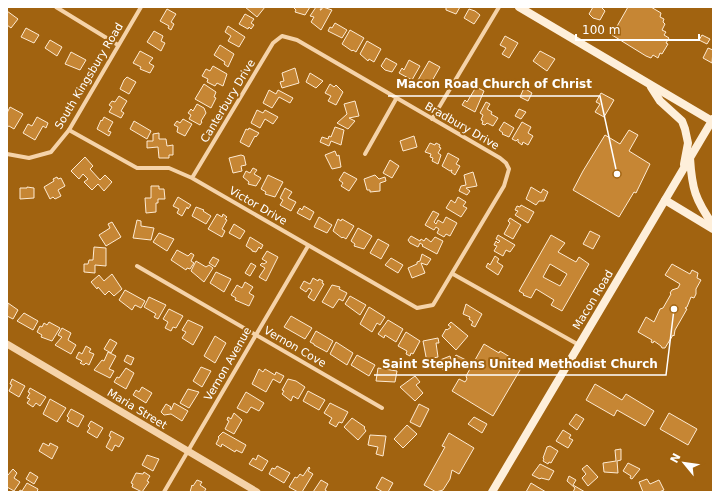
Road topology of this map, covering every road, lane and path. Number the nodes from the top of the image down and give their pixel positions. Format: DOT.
graph roads {
  1 [pos="56,7"];
  2 [pos="141,7"];
  3 [pos="499,7"];
  4 [pos="519,7"];
  5 [pos="282,36"];
  6 [pos="118,45"];
  7 [pos="650,84"];
  8 [pos="396,99"];
  9 [pos="432,119"];
  10 [pos="712,120"];
  11 [pos="69,130"];
  12 [pos="7,154"];
  13 [pos="365,154"];
  14 [pos="690,158"];
  15 [pos="682,171"];
  16 [pos="192,178"];
  17 [pos="665,200"];
  18 [pos="713,225"];
  19 [pos="713,229"];
  20 [pos="308,246"];
  21 [pos="137,266"];
  22 [pos="452,274"];
  23 [pos="256,335"];
  24 [pos="7,344"];
  25 [pos="580,345"];
  26 [pos="382,408"];
  27 [pos="188,452"];
  28 [pos="164,492"];
  29 [pos="257,492"];
  30 [pos="492,492"];
  1 -- 6 [label="street"];
  2 -- 6 [label="street, South Kingsbury Road"];
  3 -- 9 [label="street"];
  4 -- 7 [label="main road"];
  5 -- 8 [label="street, Bradbury Drive"];
  5 -- 16 [label="street, Canterbury Drive"];
  6 -- 11 [label="street, South Kingsbury Road"];
  7 -- 10 [label="main road"];
  7 -- 15 [label="main road"];
  8 -- 9 [label="street, Bradbury Drive"];
  8 -- 13 [label="street"];
  9 -- 22 [label="street, Bradbury Drive"];
  10 -- 14 [label="main road, Macon Road"];
  11 -- 12 [label="street, South Kingsbury Road"];
  11 -- 16 [label="street, Victor Drive"];
  14 -- 15 [label="main road, Macon Road"];
  14 -- 18 [label="main road"];
  15 -- 17 [label="main road, Macon Road"];
  16 -- 20 [label="street, Victor Drive"];
  17 -- 19 [label="main road"];
  17 -- 25 [label="main road, Macon Road"];
  20 -- 22 [label="street, Victor Drive"];
  20 -- 23 [label="street, Vernon Avenue"];
  21 -- 23 [label="street, Vernon Cove"];
  22 -- 25 [label="street"];
  23 -- 26 [label="street, Vernon Cove"];
  23 -- 27 [label="street, Vernon Avenue"];
  24 -- 27 [label="street, Maria Street"];
  25 -- 30 [label="main road, Macon Road"];
  27 -- 28 [label="street, Vernon Avenue"];
  27 -- 29 [label="street, Maria Street"];
}
